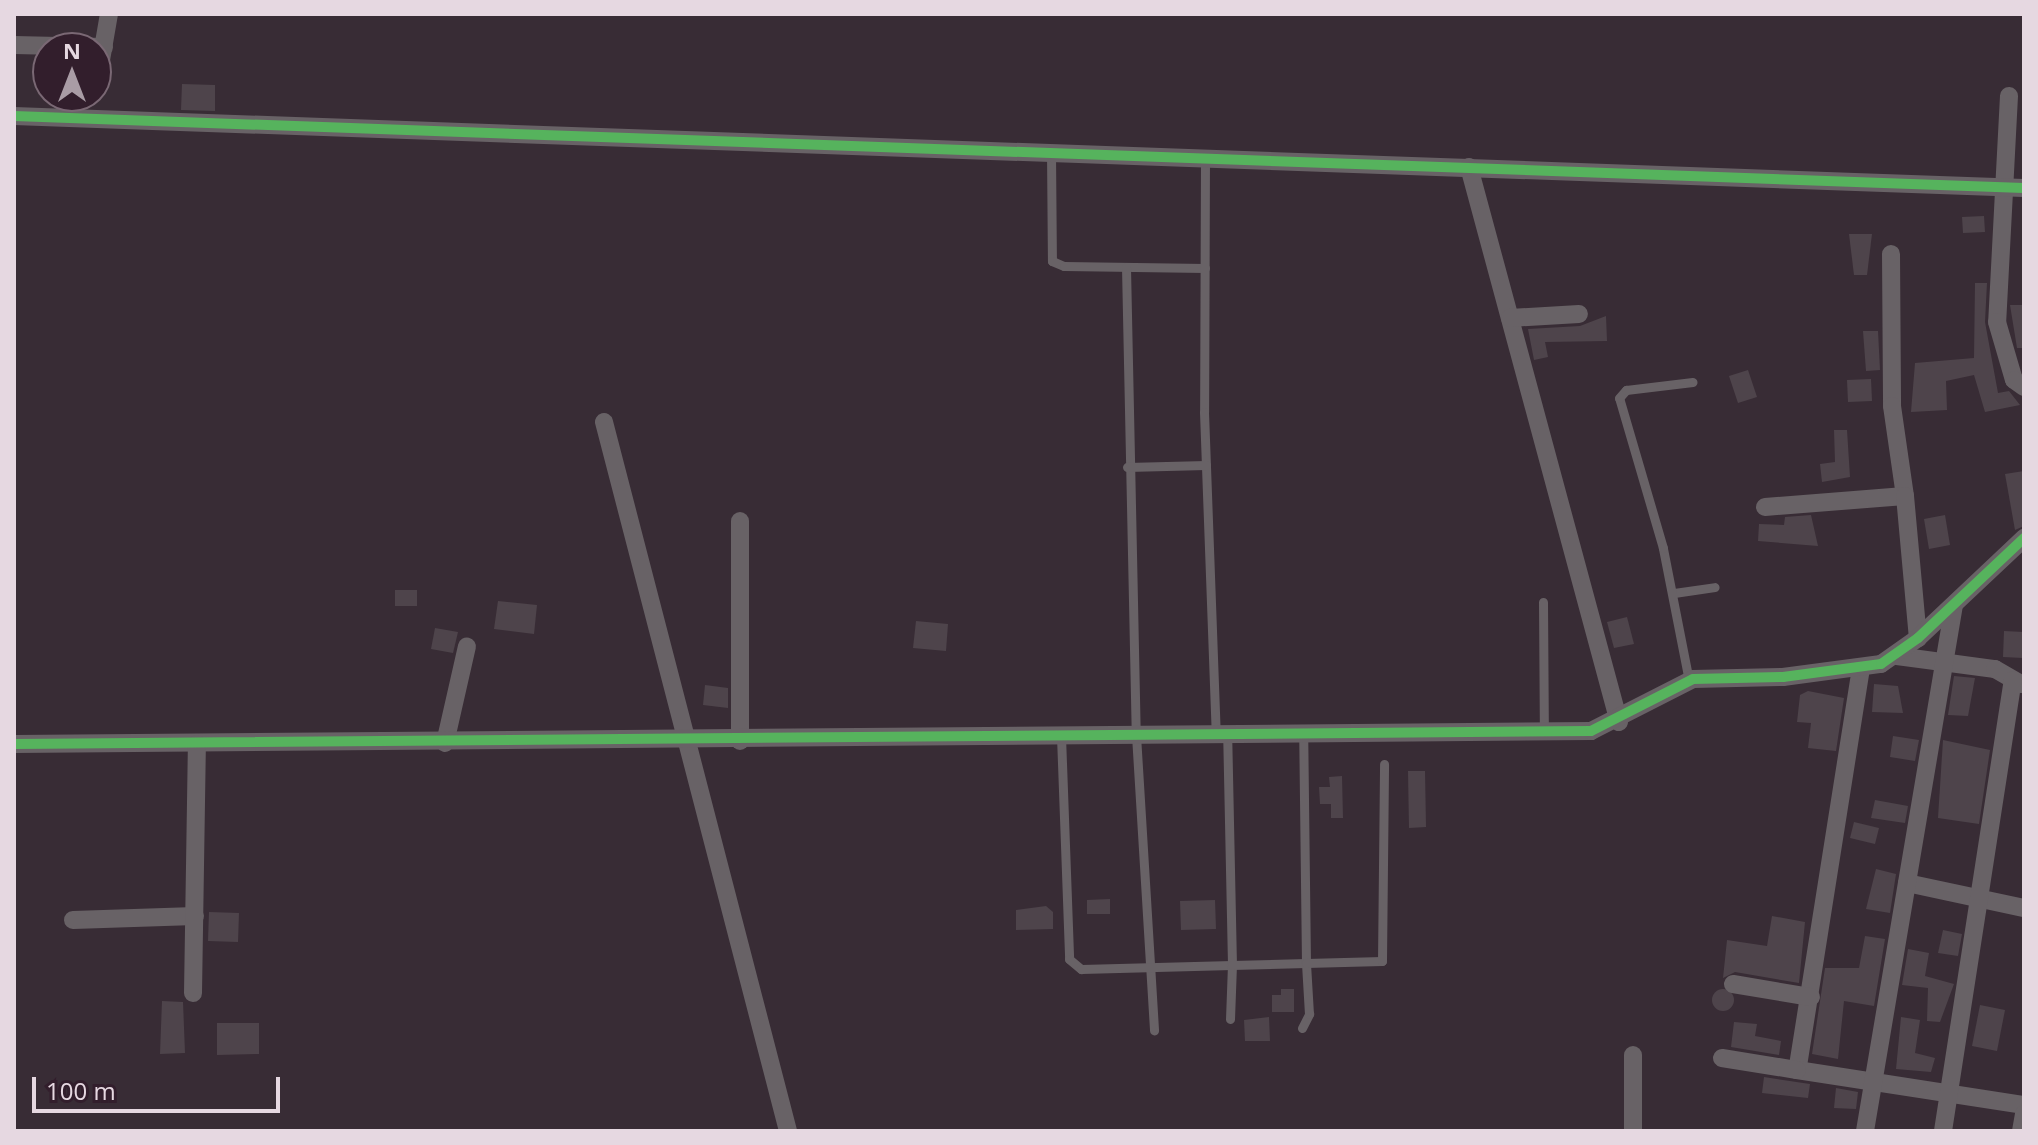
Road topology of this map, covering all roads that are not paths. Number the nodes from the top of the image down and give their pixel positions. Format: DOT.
graph roads {
  1 [pos="2009,96"];
  2 [pos="92,112"];
  3 [pos="14,116"];
  4 [pos="91,118"];
  5 [pos="1051,153"];
  6 [pos="1205,158"];
  7 [pos="1469,167"];
  8 [pos="2024,188"];
  9 [pos="2004,191"];
  10 [pos="1891,254"];
  11 [pos="1126,267"];
  12 [pos="1205,268"];
  13 [pos="1579,314"];
  14 [pos="1510,318"];
  15 [pos="1693,382"];
  16 [pos="2024,387"];
  17 [pos="604,422"];
  18 [pos="1206,465"];
  19 [pos="1127,467"];
  20 [pos="1905,496"];
  21 [pos="1765,507"];
  22 [pos="740,521"];
  23 [pos="2024,538"];
  24 [pos="1715,587"];
  25 [pos="1674,593"];
  26 [pos="1543,602"];
  27 [pos="1955,603"];
  28 [pos="1918,638"];
  29 [pos="467,646"];
  30 [pos="1897,656"];
  31 [pos="1942,664"];
  32 [pos="1861,668"];
  33 [pos="1689,681"];
  34 [pos="2018,682"];
  35 [pos="1619,722"];
  36 [pos="1544,731"];
  37 [pos="1303,733"];
  38 [pos="1221,734"];
  39 [pos="1136,735"];
  40 [pos="1061,736"];
  41 [pos="740,741"];
  42 [pos="686,742"];
  43 [pos="445,743"];
  44 [pos="14,744"];
  45 [pos="197,744"];
  46 [pos="1384,764"];
  47 [pos="1907,883"];
  48 [pos="1978,898"];
  49 [pos="2024,908"];
  50 [pos="195,916"];
  51 [pos="73,920"];
  52 [pos="1306,963"];
  53 [pos="1232,965"];
  54 [pos="1153,967"];
  55 [pos="1733,984"];
  56 [pos="193,993"];
  57 [pos="1811,997"];
  58 [pos="1230,1019"];
  59 [pos="1302,1028"];
  60 [pos="1154,1030"];
  61 [pos="1633,1055"];
  62 [pos="1722,1058"];
  63 [pos="1797,1070"];
  64 [pos="1876,1079"];
  65 [pos="1948,1093"];
  66 [pos="2024,1105"];
  67 [pos="2024,1114"];
  68 [pos="788,1131"];
  69 [pos="1633,1131"];
  70 [pos="1865,1131"];
  71 [pos="1943,1131"];
  72 [pos="2021,1131"];
  1 -- 9 [label="street"];
  2 -- 4 [label="street"];
  3 -- 4 [label="street"];
  4 -- 5 [label="street"];
  5 -- 6 [label="street"];
  5 -- 11 [label="lane"];
  6 -- 7 [label="street"];
  6 -- 12 [label="lane"];
  7 -- 9 [label="street"];
  7 -- 14 [label="street"];
  8 -- 9 [label="street"];
  9 -- 16 [label="street"];
  10 -- 20 [label="street"];
  11 -- 12 [label="lane"];
  11 -- 19 [label="lane"];
  12 -- 18 [label="lane"];
  13 -- 14 [label="street"];
  14 -- 35 [label="street"];
  15 -- 25 [label="lane"];
  17 -- 42 [label="street"];
  18 -- 19 [label="lane"];
  18 -- 38 [label="lane"];
  19 -- 39 [label="lane"];
  20 -- 21 [label="street"];
  20 -- 28 [label="street"];
  22 -- 41 [label="street"];
  23 -- 27 [label="street"];
  24 -- 25 [label="lane"];
  25 -- 33 [label="lane"];
  26 -- 36 [label="lane"];
  27 -- 28 [label="street"];
  27 -- 31 [label="street"];
  28 -- 30 [label="street"];
  29 -- 43 [label="street"];
  30 -- 31 [label="street"];
  30 -- 32 [label="street"];
  31 -- 34 [label="street"];
  31 -- 47 [label="street"];
  32 -- 33 [label="street"];
  32 -- 57 [label="street"];
  33 -- 35 [label="street"];
  34 -- 48 [label="street"];
  35 -- 36 [label="street"];
  36 -- 37 [label="street"];
  37 -- 38 [label="street"];
  37 -- 52 [label="lane"];
  38 -- 39 [label="street"];
  38 -- 53 [label="lane"];
  39 -- 40 [label="street"];
  39 -- 54 [label="lane"];
  40 -- 41 [label="street"];
  40 -- 54 [label="lane"];
  41 -- 42 [label="street"];
  42 -- 43 [label="street"];
  42 -- 68 [label="street"];
  43 -- 45 [label="street"];
  44 -- 45 [label="street"];
  45 -- 50 [label="street"];
  46 -- 52 [label="lane"];
  47 -- 48 [label="street"];
  47 -- 64 [label="street"];
  48 -- 49 [label="street"];
  48 -- 65 [label="street"];
  50 -- 51 [label="street"];
  50 -- 56 [label="street"];
  52 -- 53 [label="lane"];
  52 -- 59 [label="lane"];
  53 -- 54 [label="lane"];
  53 -- 58 [label="lane"];
  54 -- 60 [label="lane"];
  55 -- 57 [label="street"];
  57 -- 63 [label="street"];
  61 -- 69 [label="street"];
  62 -- 63 [label="street"];
  63 -- 64 [label="street"];
  64 -- 65 [label="street"];
  64 -- 70 [label="street"];
  65 -- 66 [label="street"];
  65 -- 71 [label="street"];
  67 -- 72 [label="street"];
}
